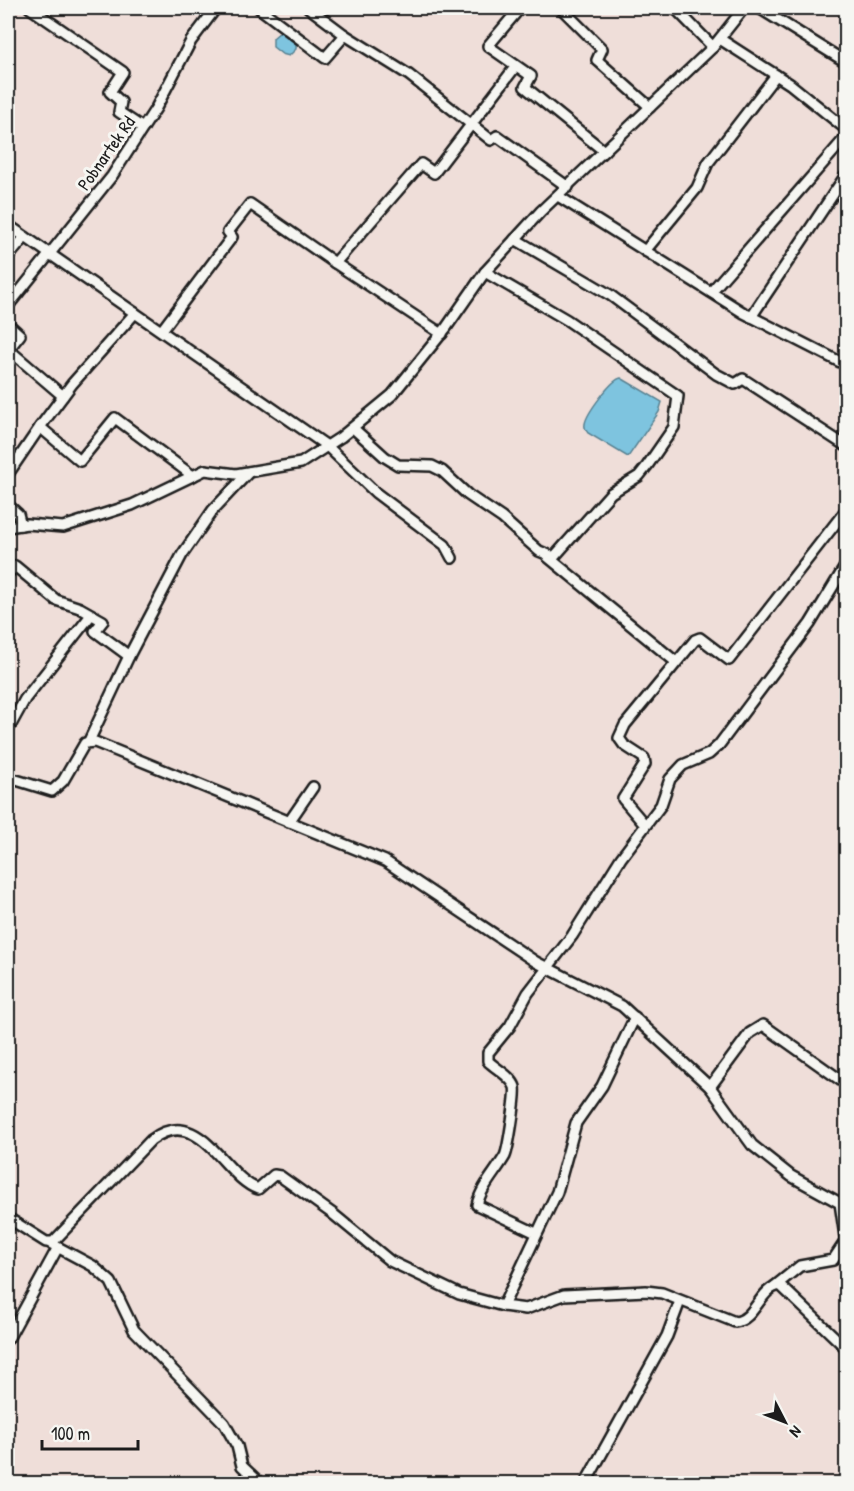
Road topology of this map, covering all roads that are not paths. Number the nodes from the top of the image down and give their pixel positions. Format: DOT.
graph roads {
  1 [pos="30,8"];
  2 [pos="216,8"];
  3 [pos="258,8"];
  4 [pos="309,8"];
  5 [pos="520,8"];
  6 [pos="561,8"];
  7 [pos="675,8"];
  8 [pos="744,8"];
  9 [pos="759,8"];
  10 [pos="345,35"];
  11 [pos="717,43"];
  12 [pos="846,62"];
  13 [pos="516,66"];
  14 [pos="776,75"];
  15 [pos="650,107"];
  16 [pos="471,124"];
  17 [pos="143,128"];
  18 [pos="846,129"];
  19 [pos="846,137"];
  20 [pos="604,151"];
  21 [pos="846,175"];
  22 [pos="568,187"];
  23 [pos="558,196"];
  24 [pos="8,225"];
  25 [pos="25,237"];
  26 [pos="515,239"];
  27 [pos="645,251"];
  28 [pos="48,253"];
  29 [pos="8,257"];
  30 [pos="335,263"];
  31 [pos="486,272"];
  32 [pos="711,292"];
  33 [pos="8,306"];
  34 [pos="135,313"];
  35 [pos="751,317"];
  36 [pos="8,324"];
  37 [pos="162,330"];
  38 [pos="442,334"];
  39 [pos="8,350"];
  40 [pos="846,365"];
  41 [pos="63,396"];
  42 [pos="40,427"];
  43 [pos="353,428"];
  44 [pos="327,446"];
  45 [pos="846,446"];
  46 [pos="249,472"];
  47 [pos="8,474"];
  48 [pos="193,476"];
  49 [pos="8,505"];
  50 [pos="846,510"];
  51 [pos="21,525"];
  52 [pos="8,527"];
  53 [pos="548,556"];
  54 [pos="452,558"];
  55 [pos="8,565"];
  56 [pos="846,565"];
  57 [pos="91,615"];
  58 [pos="129,656"];
  59 [pos="676,662"];
  60 [pos="8,730"];
  61 [pos="89,741"];
  62 [pos="8,775"];
  63 [pos="313,787"];
  64 [pos="289,822"];
  65 [pos="645,825"];
  66 [pos="549,969"];
  67 [pos="635,1017"];
  68 [pos="846,1084"];
  69 [pos="710,1087"];
  70 [pos="843,1201"];
  71 [pos="8,1218"];
  72 [pos="536,1233"];
  73 [pos="846,1242"];
  74 [pos="53,1246"];
  75 [pos="775,1286"];
  76 [pos="680,1300"];
  77 [pos="503,1306"];
  78 [pos="8,1339"];
  79 [pos="846,1348"];
  80 [pos="261,1484"];
  81 [pos="585,1484"];
  1 -- 17 [label="street"];
  2 -- 17 [label="street, Pobnartek Rd"];
  3 -- 10 [label="street"];
  4 -- 10 [label="street"];
  5 -- 13 [label="street"];
  6 -- 15 [label="street"];
  7 -- 11 [label="street"];
  8 -- 11 [label="street"];
  9 -- 12 [label="street"];
  10 -- 16 [label="street"];
  11 -- 14 [label="street"];
  11 -- 15 [label="street"];
  13 -- 16 [label="street"];
  13 -- 20 [label="street"];
  14 -- 18 [label="street"];
  14 -- 27 [label="street"];
  15 -- 20 [label="street"];
  16 -- 22 [label="street"];
  16 -- 30 [label="street"];
  17 -- 28 [label="street, Pobnartek Rd"];
  19 -- 32 [label="street"];
  20 -- 22 [label="street"];
  21 -- 35 [label="street"];
  22 -- 23 [label="street"];
  23 -- 26 [label="street"];
  23 -- 27 [label="street"];
  24 -- 25 [label="street"];
  25 -- 28 [label="street"];
  25 -- 29 [label="street"];
  26 -- 31 [label="street"];
  26 -- 45 [label="street"];
  27 -- 32 [label="street"];
  28 -- 33 [label="street, Pobnartek Rd"];
  28 -- 34 [label="street"];
  30 -- 37 [label="street"];
  30 -- 38 [label="street"];
  31 -- 38 [label="street"];
  31 -- 53 [label="street"];
  32 -- 35 [label="street"];
  34 -- 37 [label="street"];
  34 -- 41 [label="street"];
  35 -- 40 [label="street"];
  36 -- 39 [label="street"];
  37 -- 44 [label="street"];
  38 -- 43 [label="street"];
  39 -- 41 [label="street"];
  41 -- 42 [label="street"];
  42 -- 47 [label="street"];
  42 -- 48 [label="street"];
  43 -- 44 [label="street"];
  43 -- 53 [label="street"];
  44 -- 46 [label="street"];
  44 -- 54 [label="street"];
  46 -- 48 [label="street"];
  46 -- 58 [label="street"];
  48 -- 51 [label="street"];
  49 -- 51 [label="street"];
  50 -- 59 [label="street"];
  51 -- 52 [label="street"];
  53 -- 59 [label="street"];
  55 -- 57 [label="street"];
  56 -- 65 [label="street"];
  57 -- 58 [label="street"];
  57 -- 60 [label="street"];
  58 -- 61 [label="street"];
  59 -- 65 [label="street"];
  61 -- 62 [label="street"];
  61 -- 64 [label="street"];
  63 -- 64 [label="street"];
  64 -- 66 [label="street"];
  65 -- 66 [label="street"];
  66 -- 67 [label="street"];
  66 -- 72 [label="street"];
  67 -- 69 [label="street"];
  67 -- 72 [label="street"];
  68 -- 69 [label="street"];
  69 -- 70 [label="street"];
  70 -- 73 [label="street"];
  71 -- 74 [label="street"];
  72 -- 77 [label="street"];
  73 -- 75 [label="street"];
  74 -- 77 [label="street"];
  74 -- 78 [label="street"];
  74 -- 80 [label="street"];
  75 -- 76 [label="street"];
  75 -- 79 [label="street"];
  76 -- 77 [label="street"];
  76 -- 81 [label="street"];
}
